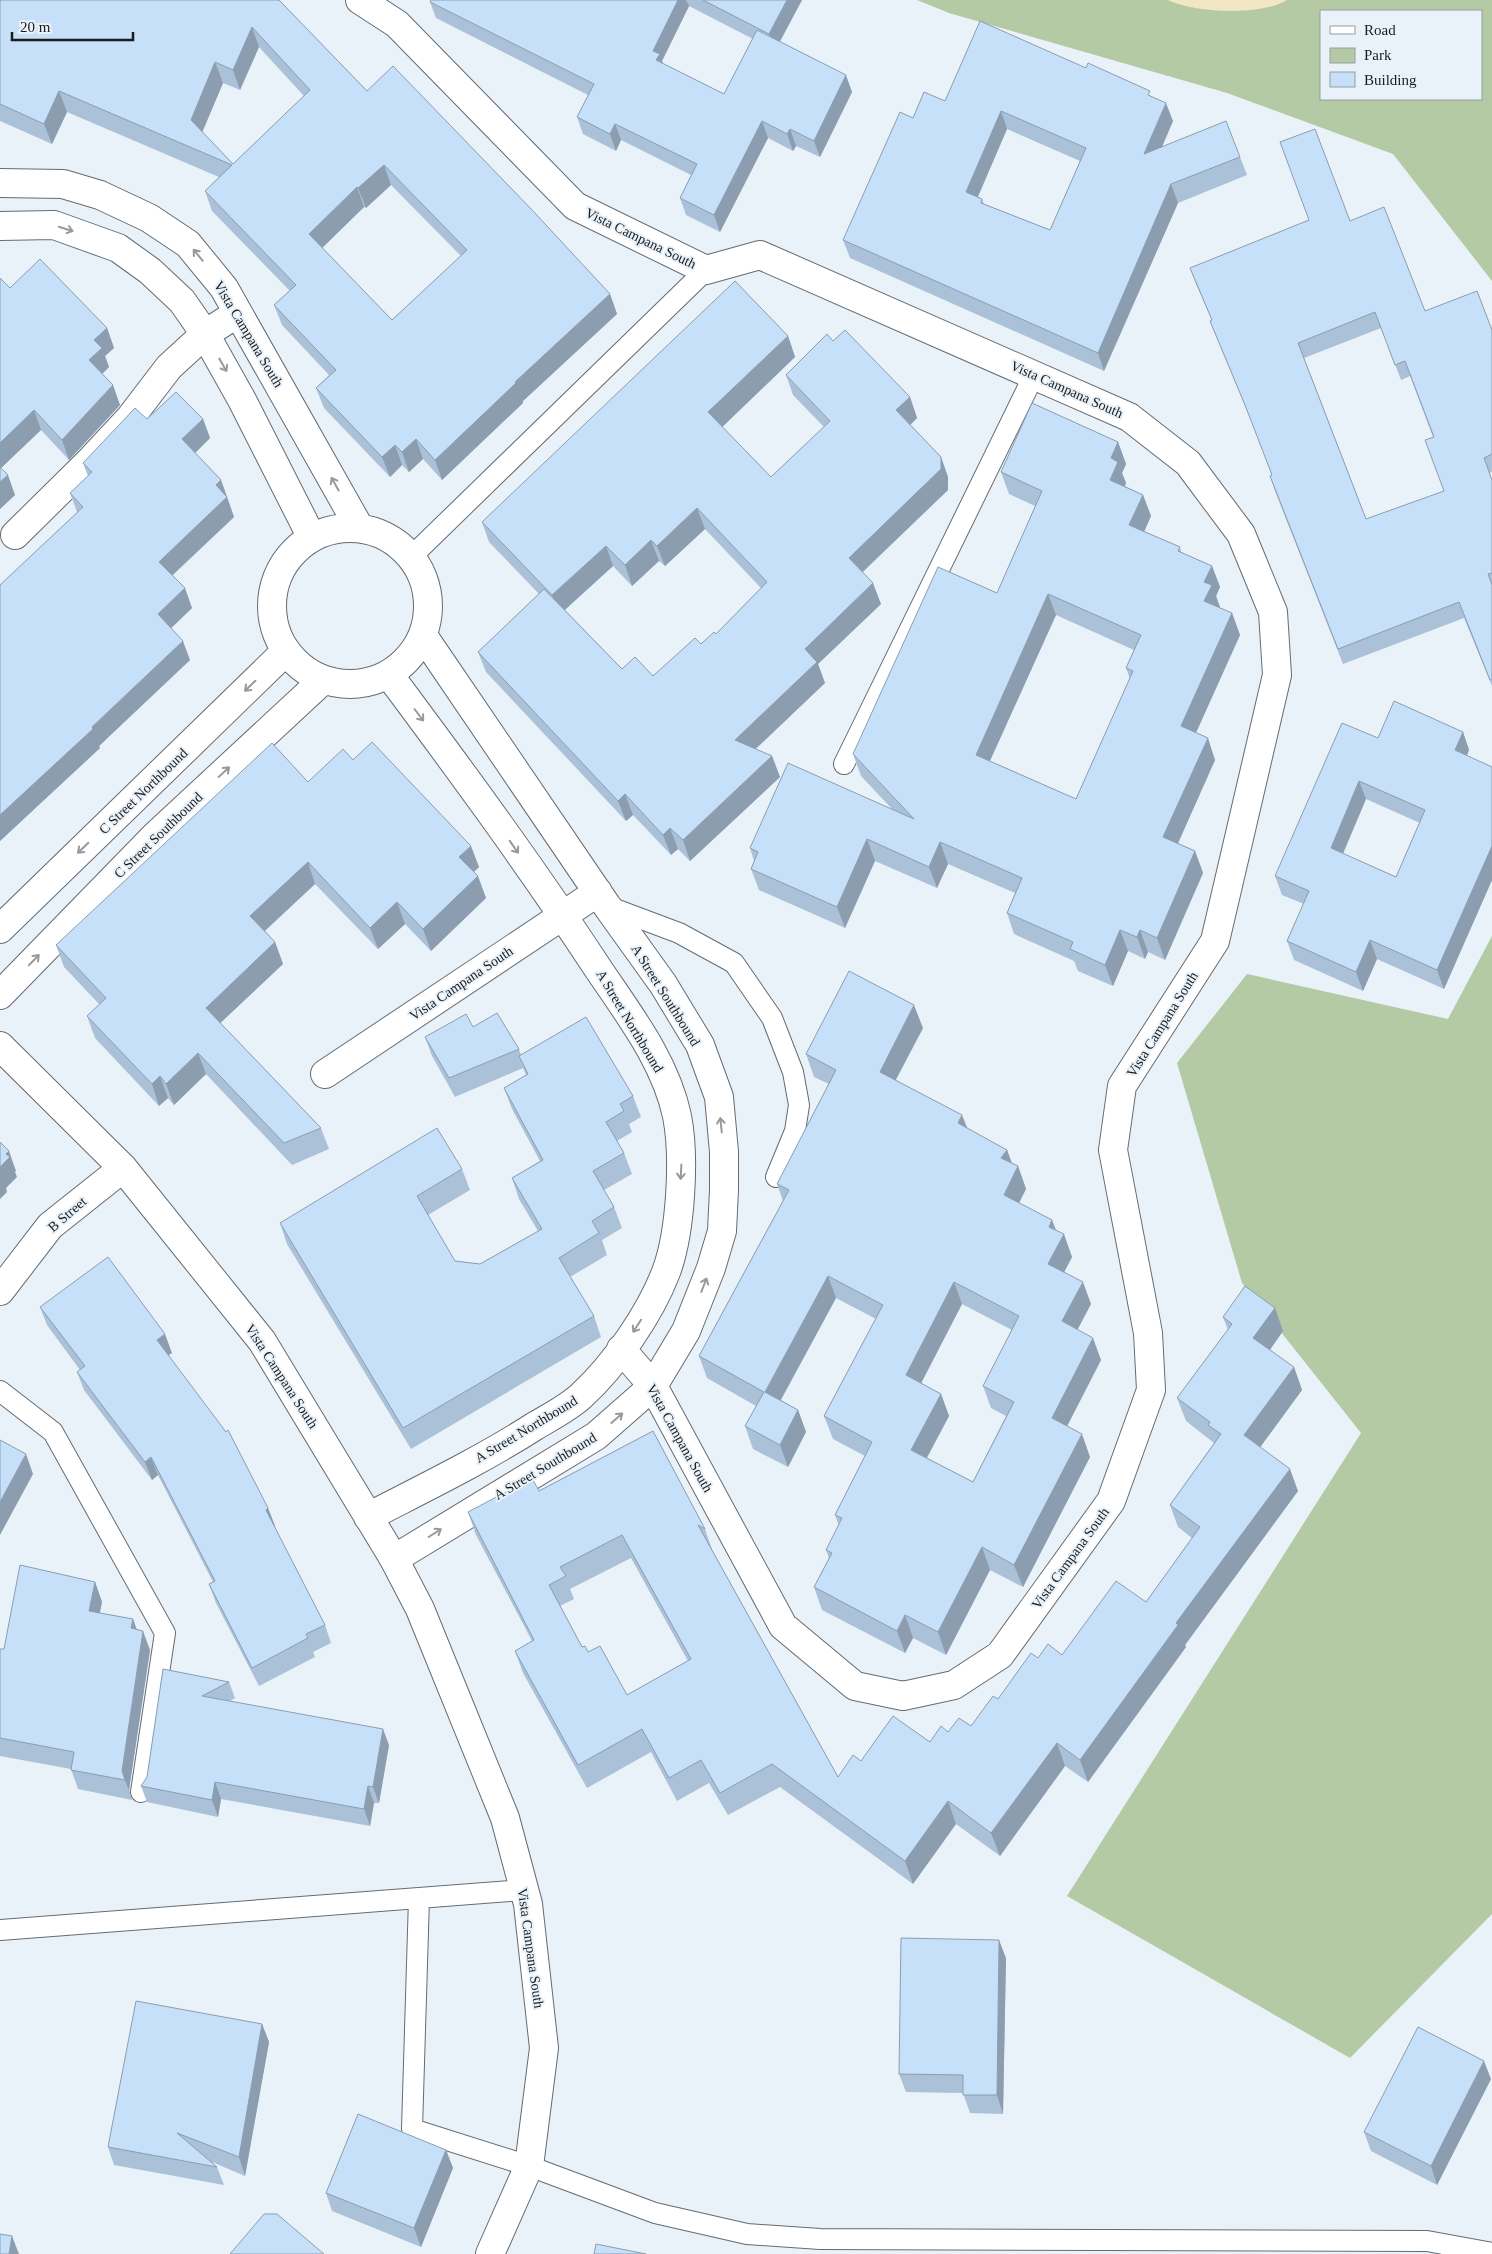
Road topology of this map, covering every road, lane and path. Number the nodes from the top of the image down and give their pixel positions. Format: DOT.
graph roads {
  1 [pos="360,0"];
  2 [pos="0,183"];
  3 [pos="33,183"];
  4 [pos="32,224"];
  5 [pos="0,226"];
  6 [pos="706,270"];
  7 [pos="238,313"];
  8 [pos="205,334"];
  9 [pos="1034,375"];
  10 [pos="359,527"];
  11 [pos="15,535"];
  12 [pos="311,536"];
  13 [pos="412,556"];
  14 [pos="424,637"];
  15 [pos="285,652"];
  16 [pos="390,676"];
  17 [pos="322,681"];
  18 [pos="844,764"];
  19 [pos="602,899"];
  20 [pos="563,915"];
  21 [pos="0,929"];
  22 [pos="0,995"];
  23 [pos="0,1046"];
  24 [pos="325,1074"];
  25 [pos="123,1168"];
  26 [pos="776,1177"];
  27 [pos="0,1291"];
  28 [pos="621,1350"];
  29 [pos="653,1386"];
  30 [pos="0,1391"];
  31 [pos="368,1518"];
  32 [pos="394,1559"];
  33 [pos="141,1792"];
  34 [pos="524,1890"];
  35 [pos="419,1898"];
  36 [pos="0,1930"];
  37 [pos="529,2166"];
  38 [pos="1492,2253"];
  39 [pos="490,2254"];
  1 -- 6 [label="street, Vista Campana South"];
  2 -- 3 [label="street, Vista Campana South"];
  3 -- 4 [label="street"];
  7 -- 3 [label="street, Vista Campana South, one-way"];
  4 -- 5 [label="street"];
  4 -- 8 [label="street, one-way"];
  6 -- 9 [label="street, Vista Campana South"];
  6 -- 13 [label="lane, Vista Campana South"];
  7 -- 8 [label="street"];
  10 -- 7 [label="street, Vista Campana South, one-way"];
  8 -- 11 [label="street"];
  8 -- 12 [label="street, one-way"];
  9 -- 18 [label="lane"];
  9 -- 29 [label="street, Vista Campana South"];
  10 -- 12 [label="street"];
  10 -- 13 [label="street"];
  12 -- 15 [label="street"];
  13 -- 14 [label="street"];
  14 -- 16 [label="street"];
  14 -- 19 [label="street, A Street Southbound"];
  15 -- 17 [label="street"];
  15 -- 21 [label="street, C Street Northbound, one-way"];
  16 -- 17 [label="street"];
  16 -- 20 [label="street, A Street Northbound, one-way"];
  22 -- 17 [label="street, C Street Southbound, one-way"];
  19 -- 20 [label="street, Vista Campana South"];
  19 -- 26 [label="lane"];
  29 -- 19 [label="street, A Street Southbound, one-way"];
  20 -- 24 [label="street, Vista Campana South"];
  20 -- 28 [label="street, A Street Northbound, one-way"];
  23 -- 25 [label="street, Vista Campana South"];
  25 -- 27 [label="street, B Street"];
  25 -- 31 [label="street, Vista Campana South"];
  28 -- 29 [label="street, Vista Campana South"];
  28 -- 31 [label="street, A Street Northbound"];
  32 -- 29 [label="street, A Street Southbound, one-way"];
  30 -- 33 [label="lane"];
  31 -- 32 [label="street, Vista Campana South"];
  32 -- 34 [label="street, Vista Campana South"];
  34 -- 35 [label="lane"];
  34 -- 37 [label="street, Vista Campana South"];
  35 -- 36 [label="lane"];
  35 -- 37 [label="lane"];
  37 -- 38 [label="lane"];
  37 -- 39 [label="street, Vista Campana South"];
}
